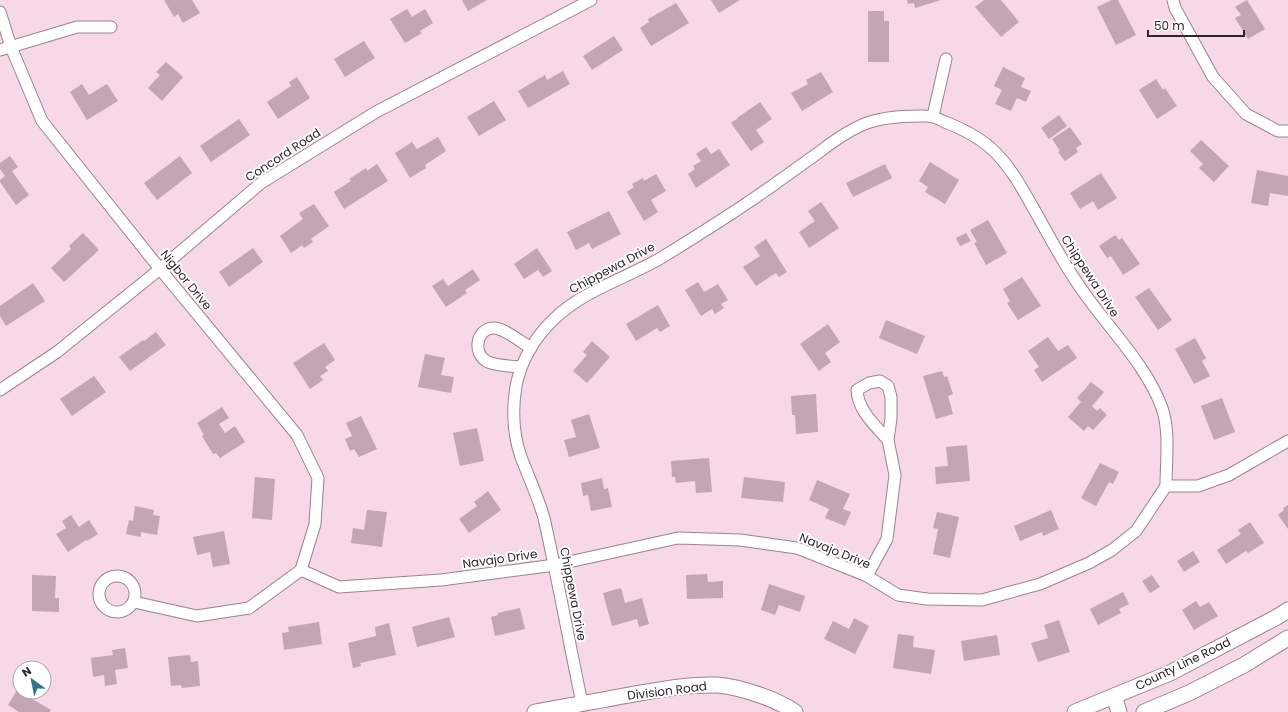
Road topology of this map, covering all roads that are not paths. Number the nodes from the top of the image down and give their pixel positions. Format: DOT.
graph roads {
  1 [pos="591,0"];
  2 [pos="1173,0"];
  3 [pos="0,12"];
  4 [pos="110,27"];
  5 [pos="5,49"];
  6 [pos="946,58"];
  7 [pos="933,116"];
  8 [pos="1288,131"];
  9 [pos="160,269"];
  10 [pos="531,348"];
  11 [pos="521,367"];
  12 [pos="0,390"];
  13 [pos="888,440"];
  14 [pos="1288,441"];
  15 [pos="1166,486"];
  16 [pos="555,565"];
  17 [pos="300,570"];
  18 [pos="867,576"];
  19 [pos="134,602"];
  20 [pos="1288,610"];
  21 [pos="1288,638"];
  22 [pos="1114,696"];
  23 [pos="582,704"];
  24 [pos="536,712"];
  25 [pos="795,712"];
  26 [pos="1075,712"];
  27 [pos="1119,712"];
  28 [pos="1144,712"];
  1 -- 9 [label="street, Concord Road"];
  2 -- 8 [label="street"];
  3 -- 5 [label="street, Nigbor Drive"];
  4 -- 5 [label="street"];
  5 -- 9 [label="street, Nigbor Drive"];
  6 -- 7 [label="street"];
  7 -- 10 [label="street, Chippewa Drive"];
  7 -- 15 [label="street, Chippewa Drive"];
  9 -- 12 [label="street, Concord Road"];
  9 -- 17 [label="street, Nigbor Drive"];
  10 -- 11 [label="street, Chippewa Drive"];
  10 -- 11 [label="street"];
  11 -- 16 [label="street, Chippewa Drive"];
  13 -- 13 [label="street"];
  13 -- 18 [label="street"];
  14 -- 15 [label="street"];
  15 -- 18 [label="street, Navajo Drive"];
  16 -- 17 [label="street, Navajo Drive"];
  16 -- 18 [label="street, Navajo Drive"];
  16 -- 23 [label="street, Chippewa Drive"];
  17 -- 19 [label="street"];
  20 -- 22 [label="main road, County Line Road"];
  21 -- 28 [label="main road"];
  22 -- 26 [label="main road, County Line Road"];
  22 -- 27 [label="main road"];
  23 -- 24 [label="main road, Division Road"];
  23 -- 25 [label="main road, Division Road"];
}
